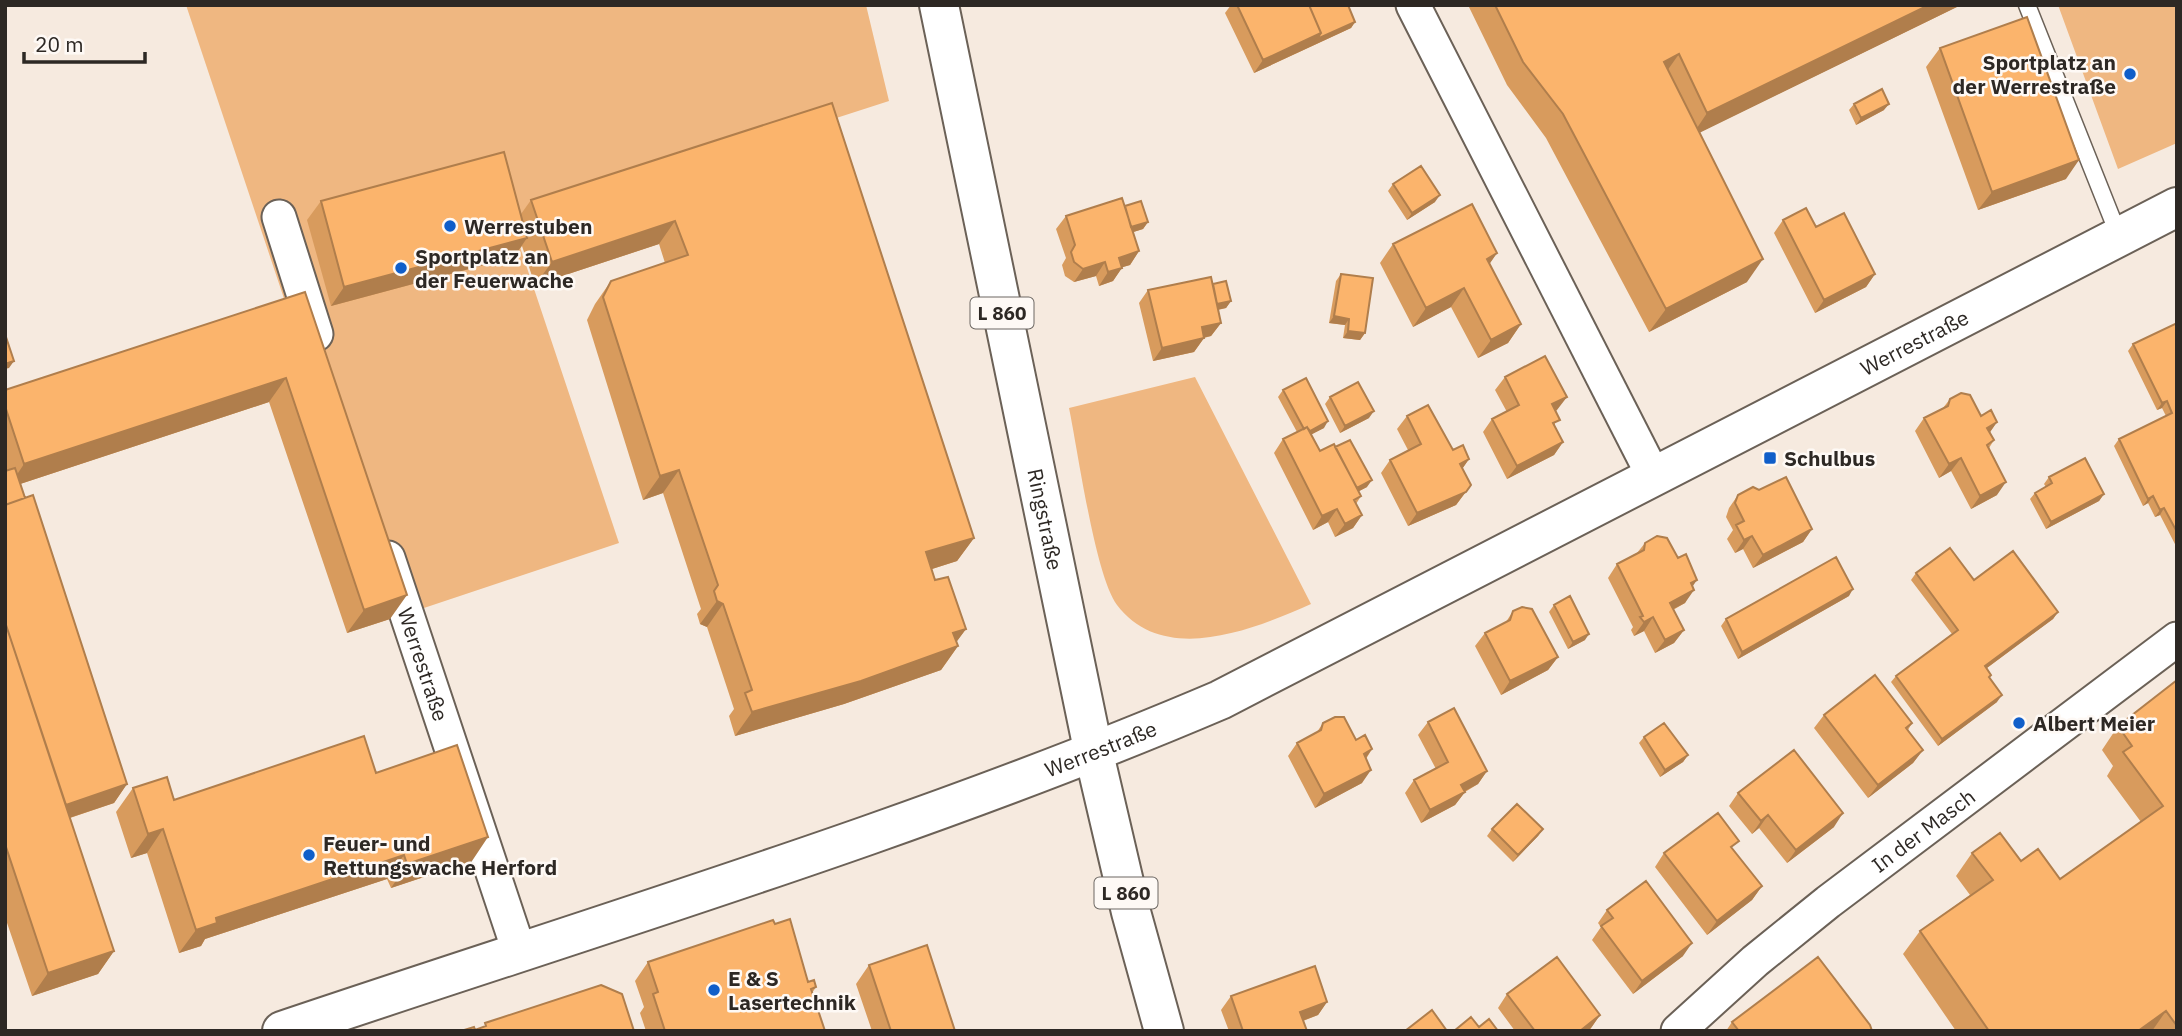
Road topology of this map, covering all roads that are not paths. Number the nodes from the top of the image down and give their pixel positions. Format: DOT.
graph roads {
  1 [pos="939,5"];
  2 [pos="1413,5"];
  3 [pos="2027,5"];
  4 [pos="2177,207"];
  5 [pos="279,217"];
  6 [pos="2119,236"];
  7 [pos="325,360"];
  8 [pos="1654,477"];
  9 [pos="379,528"];
  10 [pos="2177,639"];
  11 [pos="1094,754"];
  12 [pos="519,951"];
  13 [pos="282,1031"];
  14 [pos="1164,1031"];
  15 [pos="1678,1031"];
  1 -- 11 [label="main road, Ringstraße / L 860"];
  2 -- 8 [label="street"];
  3 -- 6 [label="lane"];
  4 -- 6 [label="main road, Werrestraße"];
  5 -- 7 [label="street"];
  6 -- 8 [label="main road, Werrestraße"];
  8 -- 11 [label="main road, Werrestraße"];
  9 -- 12 [label="street, Werrestraße"];
  10 -- 15 [label="street, In der Masch"];
  11 -- 12 [label="main road, Werrestraße"];
  11 -- 14 [label="main road, Ringstraße / L 860"];
  12 -- 13 [label="main road, Werrestraße"];
}
